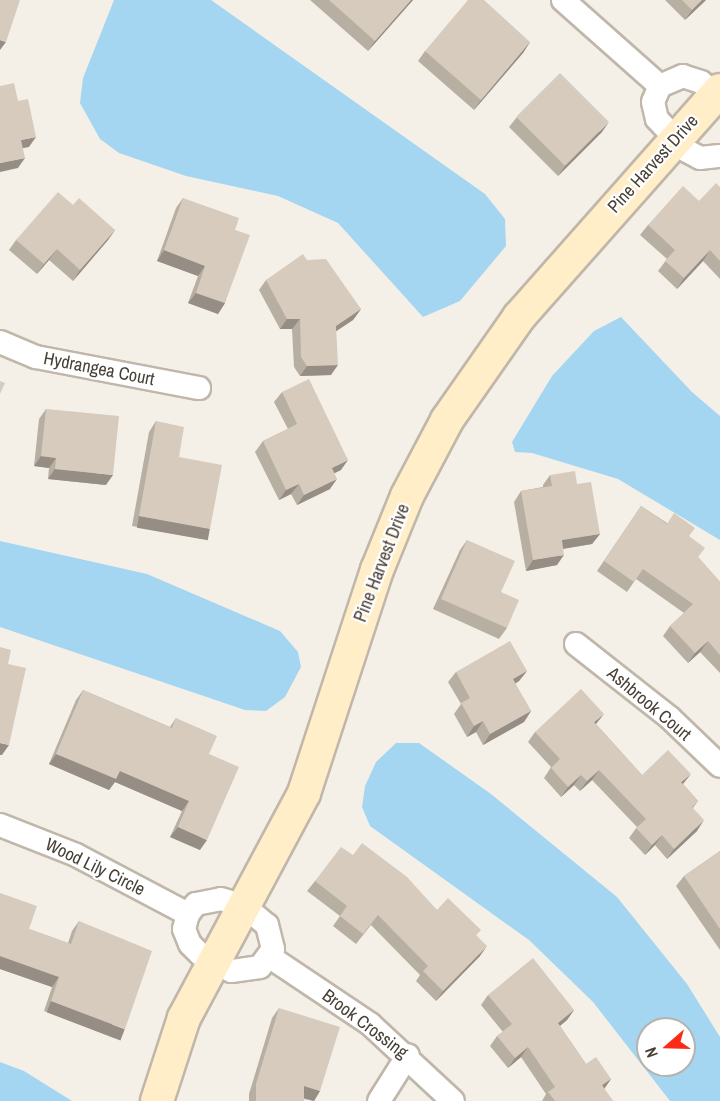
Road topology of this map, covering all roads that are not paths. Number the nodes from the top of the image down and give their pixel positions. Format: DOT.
graph roads {
  1 [pos="562,0"];
  2 [pos="660,86"];
  3 [pos="719,94"];
  4 [pos="675,140"];
  5 [pos="720,156"];
  6 [pos="0,342"];
  7 [pos="200,388"];
  8 [pos="576,644"];
  9 [pos="720,766"];
  10 [pos="0,825"];
  11 [pos="244,906"];
  12 [pos="188,914"];
  13 [pos="270,957"];
  14 [pos="213,962"];
  15 [pos="408,1055"];
  16 [pos="157,1101"];
  17 [pos="379,1101"];
  18 [pos="453,1101"];
  1 -- 2 [label="street"];
  2 -- 3 [label="street"];
  2 -- 4 [label="street"];
  3 -- 4 [label="street, Pine Harvest Drive"];
  4 -- 5 [label="street"];
  4 -- 11 [label="street, Pine Harvest Drive"];
  6 -- 7 [label="street, Hydrangea Court"];
  8 -- 9 [label="street, Ashbrook Court"];
  10 -- 12 [label="street, Wood Lily Circle"];
  11 -- 12 [label="street"];
  11 -- 13 [label="street"];
  11 -- 14 [label="street, Pine Harvest Drive"];
  12 -- 14 [label="street"];
  13 -- 14 [label="street"];
  13 -- 15 [label="street, Brook Crossing"];
  14 -- 16 [label="street, Pine Harvest Drive"];
  15 -- 17 [label="street"];
  15 -- 18 [label="street, Brook Crossing"];
}
